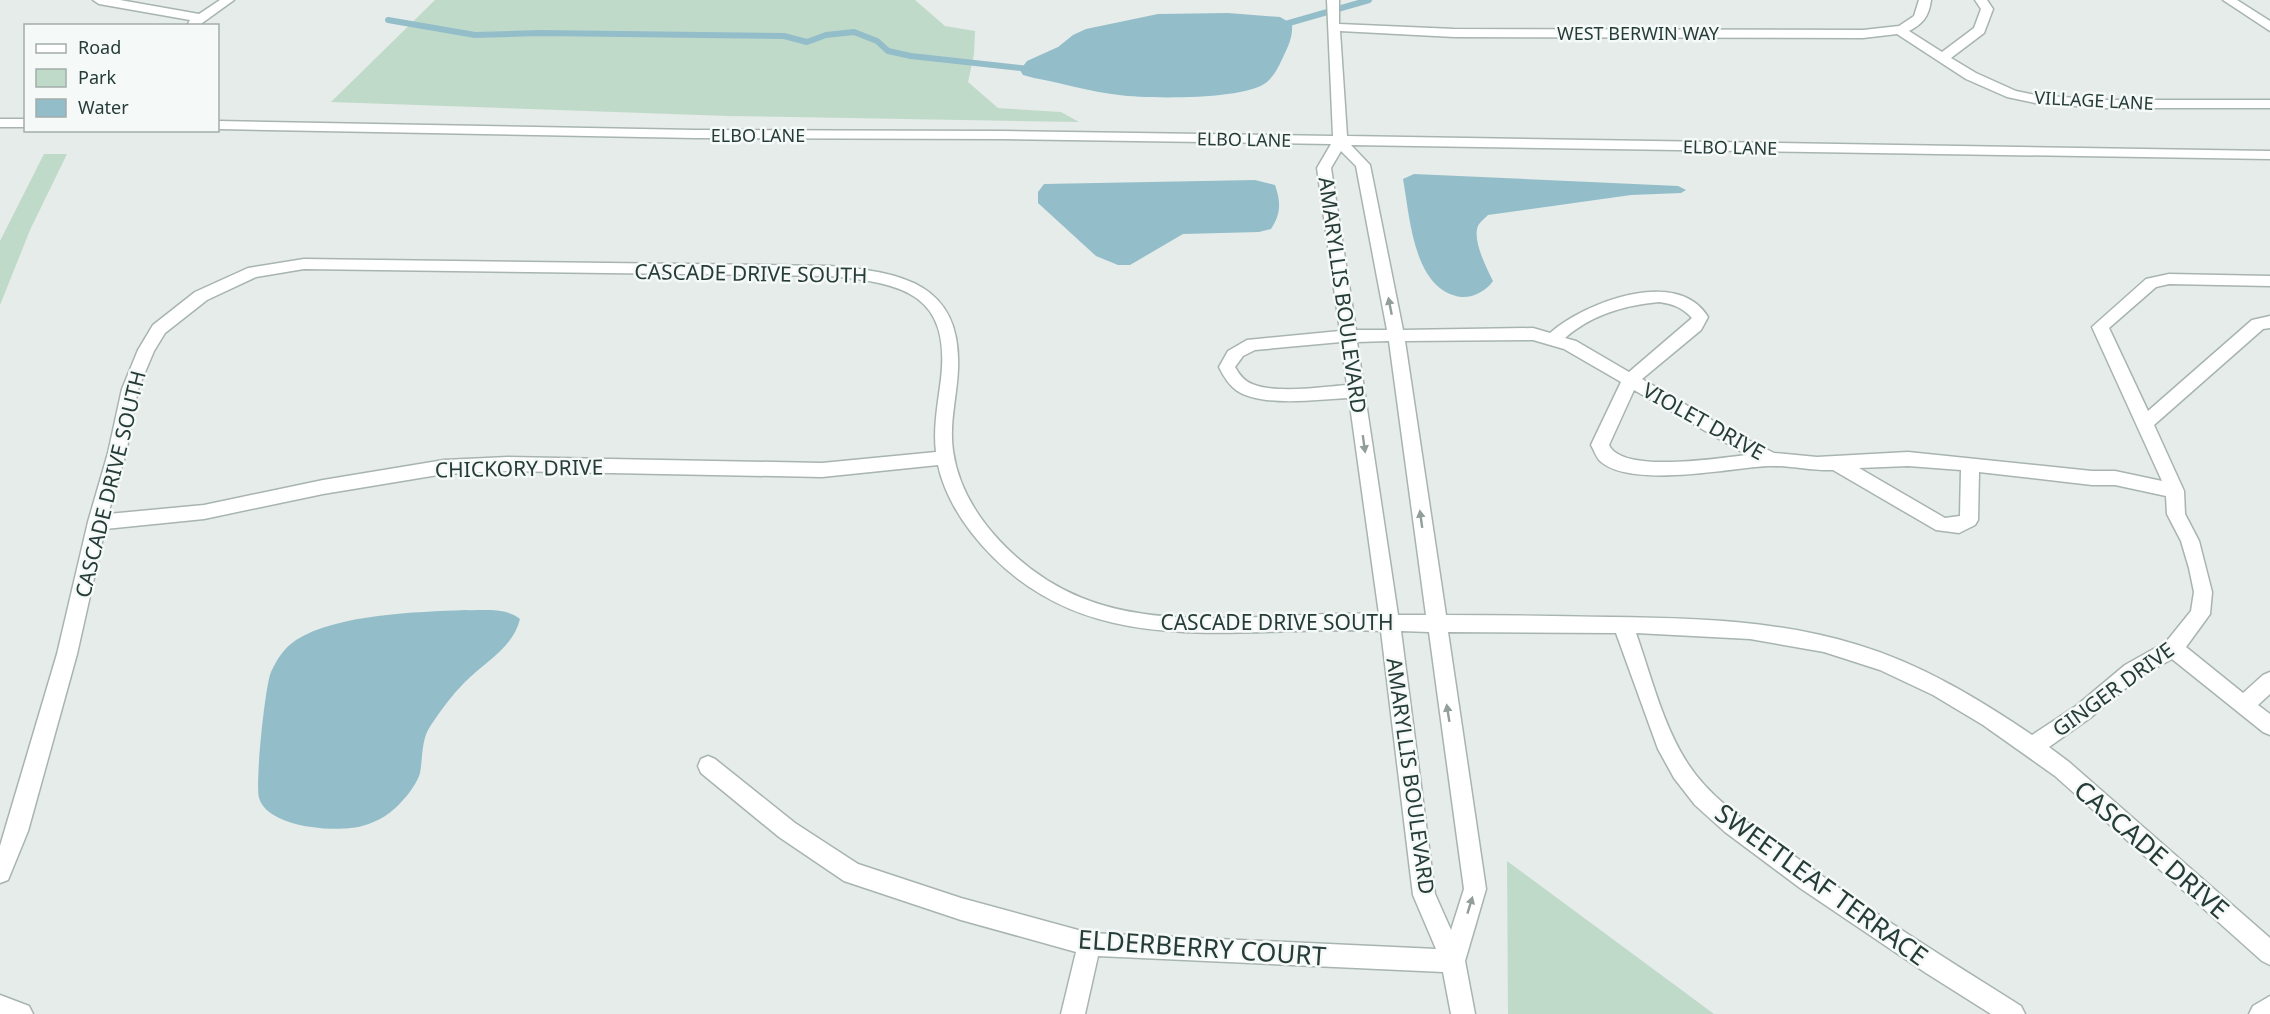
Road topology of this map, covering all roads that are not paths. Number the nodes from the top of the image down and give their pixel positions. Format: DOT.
graph roads {
  1 [pos="99,0"];
  2 [pos="228,0"];
  3 [pos="1333,0"];
  4 [pos="1925,0"];
  5 [pos="1981,0"];
  6 [pos="2229,0"];
  7 [pos="195,22"];
  8 [pos="1332,27"];
  9 [pos="2270,27"];
  10 [pos="1899,30"];
  11 [pos="1942,58"];
  12 [pos="2270,104"];
  13 [pos="0,123"];
  14 [pos="24,123"];
  15 [pos="219,125"];
  16 [pos="1340,141"];
  17 [pos="2270,155"];
  18 [pos="2270,281"];
  19 [pos="2270,322"];
  20 [pos="1350,336"];
  21 [pos="1395,336"];
  22 [pos="1554,339"];
  23 [pos="1630,380"];
  24 [pos="1357,391"];
  25 [pos="2145,423"];
  26 [pos="945,458"];
  27 [pos="1771,459"];
  28 [pos="1837,464"];
  29 [pos="1970,464"];
  30 [pos="2175,491"];
  31 [pos="97,522"];
  32 [pos="1390,623"];
  33 [pos="1436,623"];
  34 [pos="1623,625"];
  35 [pos="2173,648"];
  36 [pos="2270,681"];
  37 [pos="2244,705"];
  38 [pos="2270,726"];
  39 [pos="2032,747"];
  40 [pos="708,766"];
  41 [pos="0,872"];
  42 [pos="1089,944"];
  43 [pos="2270,953"];
  44 [pos="1453,961"];
  45 [pos="0,1007"];
  46 [pos="2270,1008"];
  47 [pos="21,1014"];
  48 [pos="1073,1014"];
  49 [pos="1463,1014"];
  50 [pos="2013,1014"];
  51 [pos="2261,1014"];
  1 -- 7 [label="street"];
  2 -- 7 [label="street"];
  3 -- 8 [label="street"];
  4 -- 10 [label="street, WEST BERWIN WAY"];
  5 -- 11 [label="street"];
  6 -- 9 [label="street"];
  8 -- 10 [label="street, WEST BERWIN WAY"];
  8 -- 16 [label="street"];
  10 -- 11 [label="street, VILLAGE LANE"];
  11 -- 12 [label="street, VILLAGE LANE"];
  13 -- 14 [label="street"];
  15 -- 16 [label="street, ELBO LANE"];
  16 -- 17 [label="street, ELBO LANE"];
  16 -- 20 [label="street, AMARYLLIS BOULEVARD"];
  21 -- 16 [label="street, AMARYLLIS BOULEVARD, one-way"];
  18 -- 25 [label="street, GINGER DRIVE"];
  19 -- 25 [label="street"];
  20 -- 21 [label="street, VIOLET DRIVE"];
  20 -- 24 [label="street, AMARYLLIS BOULEVARD"];
  20 -- 24 [label="street, VIOLET DRIVE"];
  21 -- 22 [label="street, VIOLET DRIVE"];
  33 -- 21 [label="street, AMARYLLIS BOULEVARD, one-way"];
  22 -- 23 [label="street, VIOLET DRIVE"];
  22 -- 23 [label="street"];
  23 -- 27 [label="street, VIOLET DRIVE"];
  23 -- 27 [label="street"];
  24 -- 32 [label="street, AMARYLLIS BOULEVARD, one-way"];
  25 -- 30 [label="street, GINGER DRIVE"];
  26 -- 31 [label="street, CHICKORY DRIVE"];
  26 -- 31 [label="street, CASCADE DRIVE SOUTH"];
  26 -- 32 [label="street, CASCADE DRIVE SOUTH"];
  27 -- 28 [label="street, VIOLET DRIVE"];
  28 -- 29 [label="street, VIOLET DRIVE"];
  28 -- 29 [label="street"];
  29 -- 30 [label="street, VIOLET DRIVE"];
  30 -- 35 [label="street, GINGER DRIVE"];
  31 -- 41 [label="street, CASCADE DRIVE SOUTH"];
  32 -- 33 [label="street, CASCADE DRIVE SOUTH"];
  32 -- 44 [label="street, AMARYLLIS BOULEVARD"];
  33 -- 34 [label="street, CASCADE DRIVE SOUTH"];
  44 -- 33 [label="street, AMARYLLIS BOULEVARD, one-way"];
  34 -- 39 [label="street, CASCADE DRIVE SOUTH"];
  34 -- 50 [label="street, SWEETLEAF TERRACE"];
  35 -- 37 [label="street"];
  35 -- 39 [label="street, GINGER DRIVE"];
  36 -- 37 [label="street"];
  37 -- 38 [label="street"];
  39 -- 43 [label="street, CASCADE DRIVE"];
  40 -- 42 [label="street, ELDERBERRY COURT"];
  42 -- 44 [label="street, ELDERBERRY COURT"];
  42 -- 48 [label="street"];
  44 -- 49 [label="street, AMARYLLIS BOULEVARD"];
  45 -- 47 [label="street"];
  46 -- 51 [label="street"];
}
